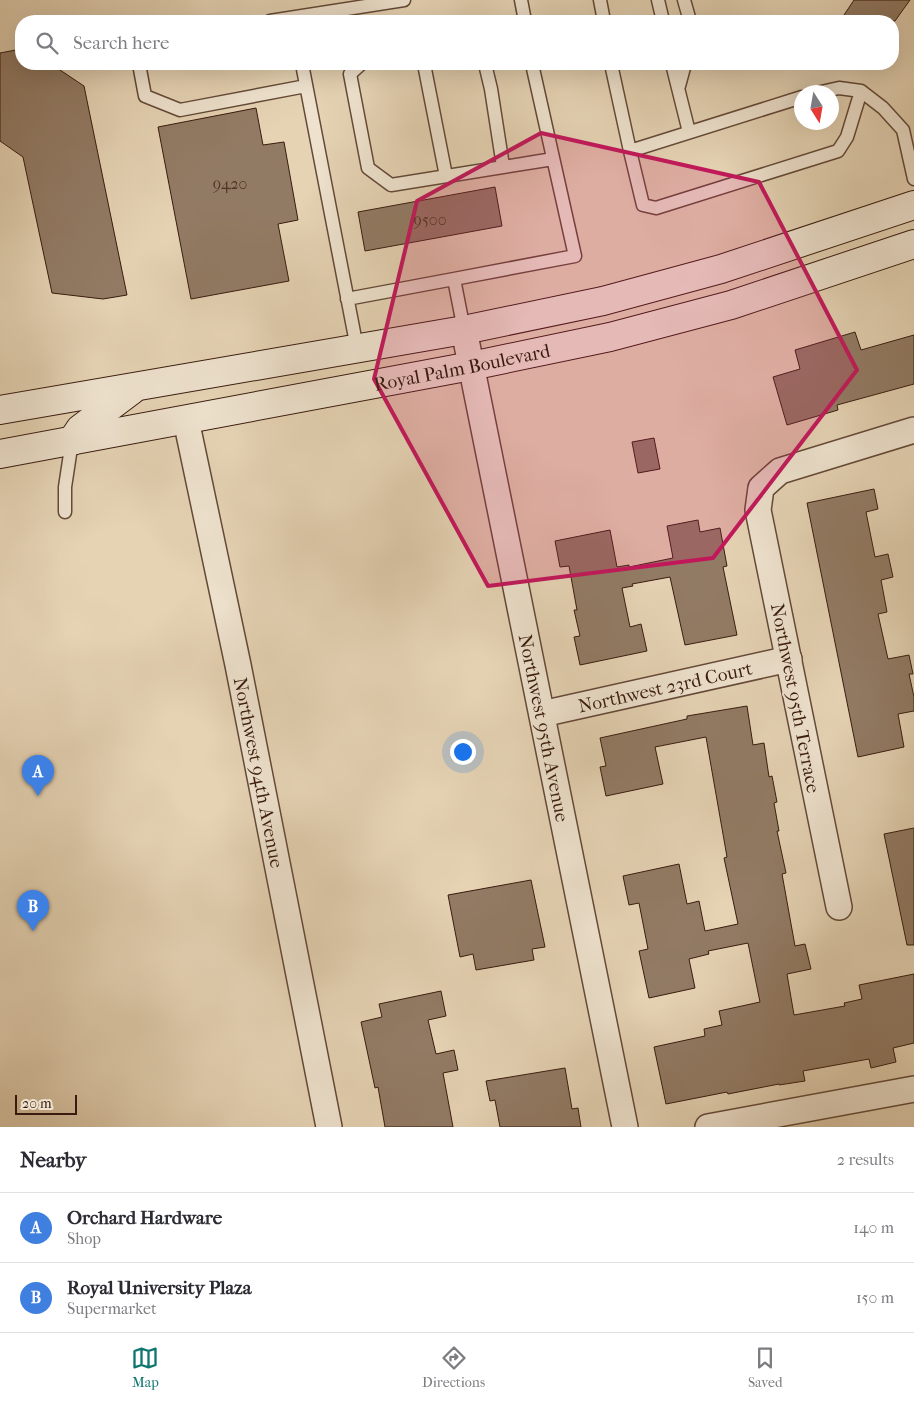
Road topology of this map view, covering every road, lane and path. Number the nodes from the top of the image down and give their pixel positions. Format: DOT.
graph roads {
  1 [pos="404,0"];
  2 [pos="521,0"];
  3 [pos="600,0"];
  4 [pos="658,0"];
  5 [pos="684,0"];
  6 [pos="317,15"];
  7 [pos="524,15"];
  8 [pos="603,15"];
  9 [pos="662,15"];
  10 [pos="688,15"];
  11 [pos="140,70"];
  12 [pos="303,70"];
  13 [pos="354,70"];
  14 [pos="425,70"];
  15 [pos="486,70"];
  16 [pos="533,70"];
  17 [pos="612,70"];
  18 [pos="673,70"];
  19 [pos="683,70"];
  20 [pos="306,86"];
  21 [pos="839,88"];
  22 [pos="678,89"];
  23 [pos="861,91"];
  24 [pos="794,99"];
  25 [pos="689,132"];
  26 [pos="630,151"];
  27 [pos="553,159"];
  28 [pos="503,166"];
  29 [pos="446,176"];
  30 [pos="914,179"];
  31 [pos="914,205"];
  32 [pos="914,244"];
  33 [pos="454,278"];
  34 [pos="348,299"];
  35 [pos="464,330"];
  36 [pos="357,348"];
  37 [pos="471,366"];
  38 [pos="140,385"];
  39 [pos="0,410"];
  40 [pos="186,420"];
  41 [pos="914,430"];
  42 [pos="72,441"];
  43 [pos="0,454"];
  44 [pos="65,512"];
  45 [pos="789,659"];
  46 [pos="542,714"];
  47 [pos="839,907"];
  48 [pos="914,1088"];
  49 [pos="329,1127"];
  50 [pos="625,1127"];
  51 [pos="708,1127"];
  1 -- 6 [label="lane"];
  2 -- 7 [label="lane"];
  3 -- 8 [label="lane"];
  4 -- 9 [label="lane"];
  5 -- 10 [label="lane"];
  11 -- 20 [label="lane"];
  12 -- 20 [label="lane"];
  13 -- 29 [label="lane"];
  14 -- 29 [label="lane"];
  15 -- 28 [label="lane"];
  16 -- 27 [label="lane"];
  17 -- 26 [label="lane"];
  18 -- 22 [label="lane"];
  19 -- 22 [label="lane"];
  20 -- 34 [label="lane"];
  21 -- 23 [label="lane"];
  22 -- 25 [label="lane"];
  23 -- 26 [label="lane"];
  23 -- 30 [label="lane"];
  24 -- 25 [label="lane"];
  25 -- 26 [label="lane"];
  27 -- 28 [label="lane"];
  27 -- 33 [label="lane"];
  28 -- 29 [label="lane"];
  31 -- 35 [label="main road, Royal Palm Boulevard"];
  32 -- 37 [label="main road, Royal Palm Boulevard"];
  33 -- 34 [label="lane"];
  33 -- 35 [label="lane"];
  34 -- 36 [label="lane"];
  35 -- 36 [label="main road, Royal Palm Boulevard"];
  35 -- 37 [label="street, Northwest 95th Avenue"];
  36 -- 38 [label="main road, Royal Palm Boulevard"];
  37 -- 40 [label="main road, Royal Palm Boulevard"];
  37 -- 46 [label="street, Northwest 95th Avenue"];
  38 -- 39 [label="main road, Royal Palm Boulevard"];
  38 -- 42 [label="main road"];
  40 -- 42 [label="main road, Royal Palm Boulevard"];
  40 -- 49 [label="street, Northwest 94th Avenue"];
  41 -- 45 [label="street, Northwest 95th Terrace"];
  42 -- 43 [label="main road, Royal Palm Boulevard"];
  42 -- 44 [label="lane"];
  45 -- 46 [label="street, Northwest 23rd Court"];
  45 -- 47 [label="street, Northwest 95th Terrace"];
  46 -- 50 [label="street, Northwest 95th Avenue"];
  48 -- 51 [label="street"];
}
